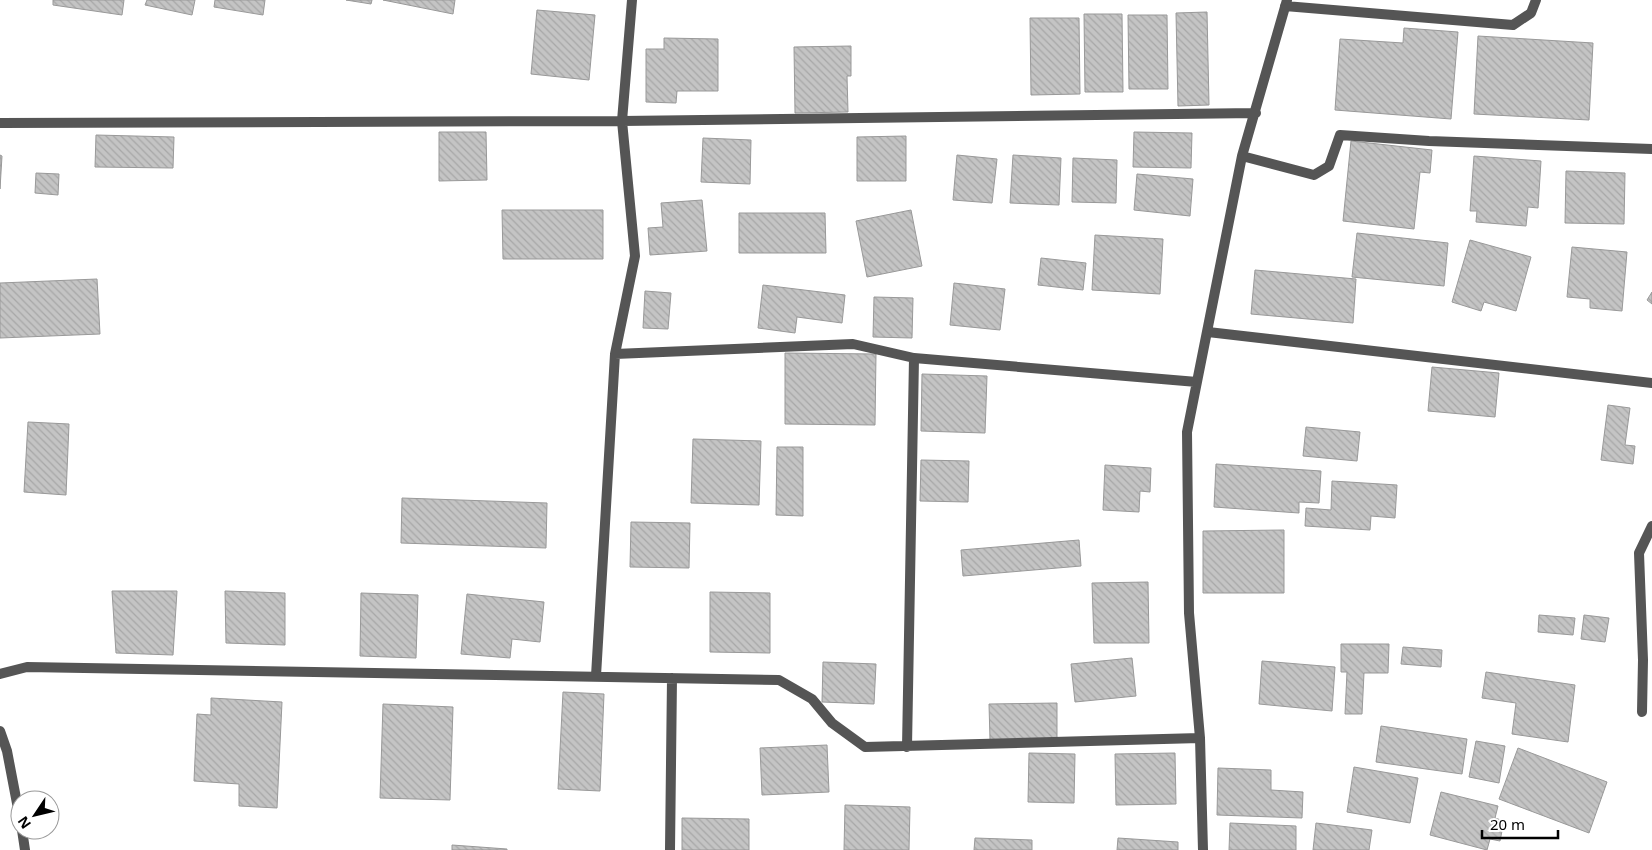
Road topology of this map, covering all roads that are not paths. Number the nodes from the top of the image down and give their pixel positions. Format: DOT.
graph roads {
  1 [pos="632,0"];
  2 [pos="1536,0"];
  3 [pos="1286,3"];
  4 [pos="1256,113"];
  5 [pos="622,121"];
  6 [pos="0,123"];
  7 [pos="1652,149"];
  8 [pos="1242,156"];
  9 [pos="1208,332"];
  10 [pos="615,354"];
  11 [pos="914,358"];
  12 [pos="1197,382"];
  13 [pos="1652,383"];
  14 [pos="1652,526"];
  15 [pos="0,674"];
  16 [pos="596,676"];
  17 [pos="672,678"];
  18 [pos="1642,712"];
  19 [pos="0,731"];
  20 [pos="1200,738"];
  21 [pos="907,748"];
  22 [pos="14,790"];
  23 [pos="670,850"];
  24 [pos="1203,850"];
  1 -- 5 [label="street"];
  2 -- 3 [label="street"];
  3 -- 4 [label="street"];
  4 -- 5 [label="street"];
  4 -- 8 [label="street"];
  5 -- 6 [label="street"];
  5 -- 10 [label="street"];
  7 -- 8 [label="street"];
  8 -- 9 [label="street"];
  9 -- 12 [label="street"];
  9 -- 13 [label="street"];
  10 -- 11 [label="street"];
  10 -- 16 [label="street"];
  11 -- 12 [label="street"];
  11 -- 21 [label="street"];
  12 -- 20 [label="street"];
  14 -- 18 [label="street"];
  15 -- 16 [label="street"];
  16 -- 17 [label="street"];
  17 -- 21 [label="street"];
  17 -- 23 [label="street"];
  19 -- 22 [label="street"];
  20 -- 21 [label="street"];
  20 -- 24 [label="street"];
}
